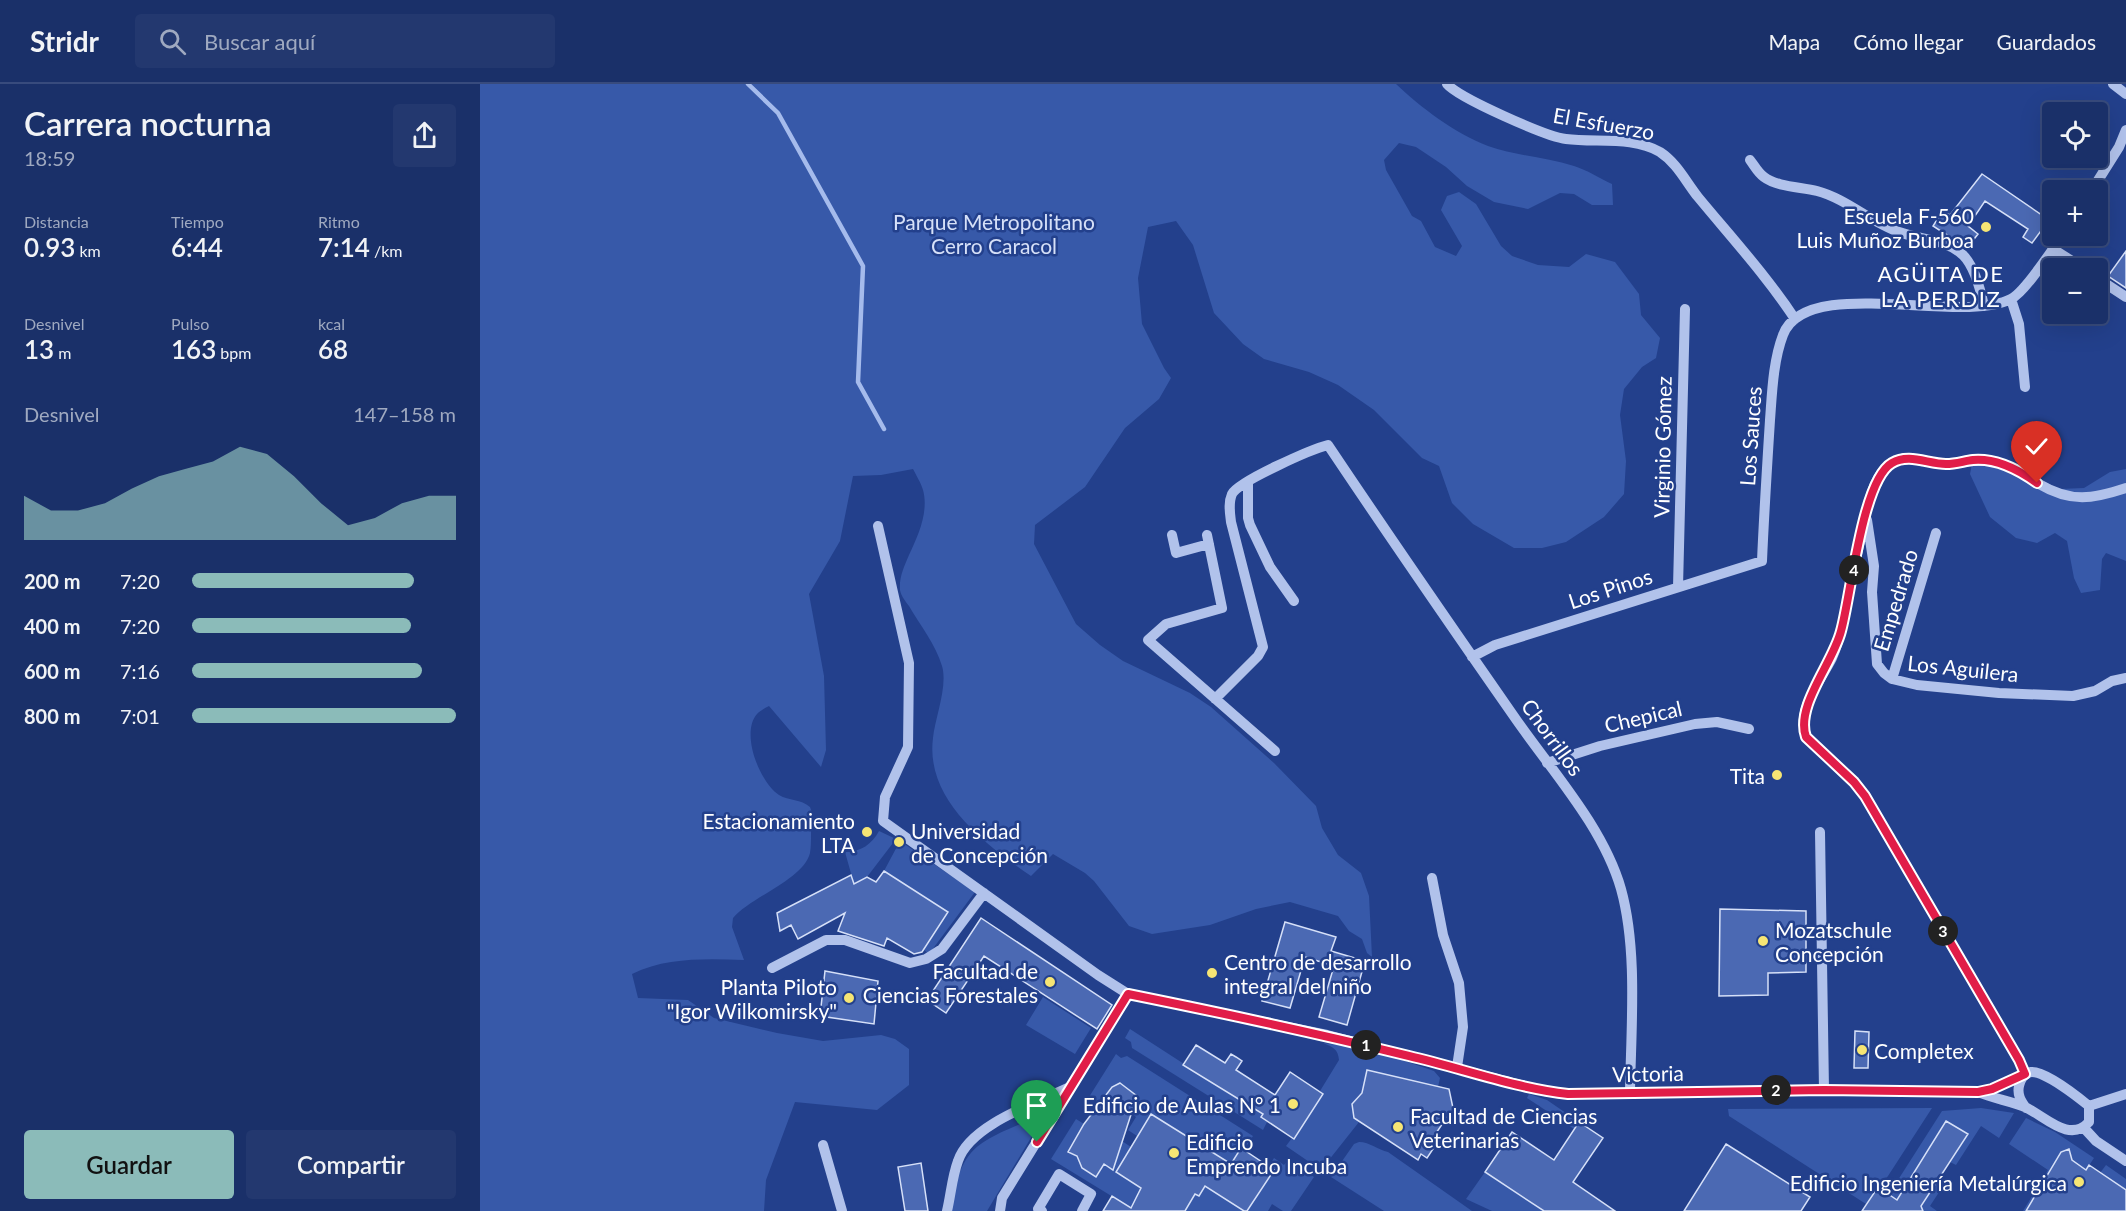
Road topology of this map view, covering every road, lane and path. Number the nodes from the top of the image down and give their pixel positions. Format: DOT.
graph roads {
  1 [pos="1447,84"];
  2 [pos="2114,84"];
  3 [pos="2126,94"];
  4 [pos="2126,130"];
  5 [pos="1750,160"];
  6 [pos="2098,180"];
  7 [pos="2055,246"];
  8 [pos="2053,249"];
  9 [pos="2067,258"];
  10 [pos="2108,285"];
  11 [pos="2126,297"];
  12 [pos="2011,299"];
  13 [pos="1984,306"];
  14 [pos="1686,309"];
  15 [pos="1795,319"];
  16 [pos="2025,387"];
  17 [pos="1248,482"];
  18 [pos="2126,488"];
  19 [pos="1866,514"];
  20 [pos="878,526"];
  21 [pos="1936,533"];
  22 [pos="1172,535"];
  23 [pos="1762,561"];
  24 [pos="1678,587"];
  25 [pos="1294,601"];
  26 [pos="1472,657"];
  27 [pos="2126,678"];
  28 [pos="1892,679"];
  29 [pos="1215,699"];
  30 [pos="1749,729"];
  31 [pos="1275,751"];
  32 [pos="1546,763"];
  33 [pos="1820,832"];
  34 [pos="1432,878"];
  35 [pos="984,893"];
  36 [pos="772,968"];
  37 [pos="1128,994"];
  38 [pos="1457,1067"];
  39 [pos="2025,1074"];
  40 [pos="1072,1086"];
  41 [pos="1824,1090"];
  42 [pos="1630,1092"];
  43 [pos="1978,1092"];
  44 [pos="2126,1094"];
  45 [pos="2089,1106"];
  46 [pos="2026,1108"];
  47 [pos="2084,1128"];
  48 [pos="823,1145"];
  49 [pos="2126,1161"];
  50 [pos="842,1211"];
  51 [pos="947,1211"];
  52 [pos="1000,1211"];
  53 [pos="1042,1211"];
  54 [pos="1082,1211"];
  1 -- 15 [label="street, El Esfuerzo"];
  2 -- 3 [label="street"];
  4 -- 6 [label="street"];
  5 -- 13 [label="street"];
  7 -- 8 [label="street"];
  8 -- 9 [label="street"];
  8 -- 12 [label="street"];
  10 -- 11 [label="street"];
  12 -- 13 [label="street"];
  12 -- 16 [label="street"];
  13 -- 15 [label="street"];
  14 -- 24 [label="street, Virginio Gómez"];
  15 -- 23 [label="street, Los Sauces"];
  17 -- 25 [label="street"];
  17 -- 26 [label="street, Chorrillos"];
  17 -- 29 [label="street"];
  18 -- 19 [label="street"];
  19 -- 28 [label="street, Los Aguilera"];
  19 -- 39 [label="street"];
  20 -- 35 [label="street"];
  21 -- 28 [label="street, Empedrado"];
  22 -- 29 [label="street"];
  23 -- 24 [label="street, Los Pinos"];
  24 -- 26 [label="street, Los Pinos"];
  26 -- 32 [label="street, Chorrillos"];
  27 -- 28 [label="street, Los Aguilera"];
  29 -- 31 [label="street"];
  30 -- 32 [label="street, Chepical"];
  32 -- 42 [label="street, Chorrillos"];
  33 -- 41 [label="street"];
  34 -- 38 [label="street"];
  35 -- 36 [label="street"];
  35 -- 37 [label="street"];
  37 -- 38 [label="street, Victoria"];
  37 -- 40 [label="street"];
  38 -- 42 [label="street, Victoria"];
  39 -- 43 [label="street, Victoria"];
  39 -- 45 [label="street"];
  39 -- 46 [label="street"];
  40 -- 51 [label="street"];
  40 -- 52 [label="street"];
  41 -- 42 [label="street, Victoria"];
  41 -- 43 [label="street, Victoria"];
  43 -- 46 [label="street, Victoria"];
  44 -- 45 [label="street"];
  45 -- 47 [label="street"];
  46 -- 47 [label="street, Victoria"];
  47 -- 49 [label="street"];
  48 -- 50 [label="street"];
  53 -- 54 [label="street"];
}
